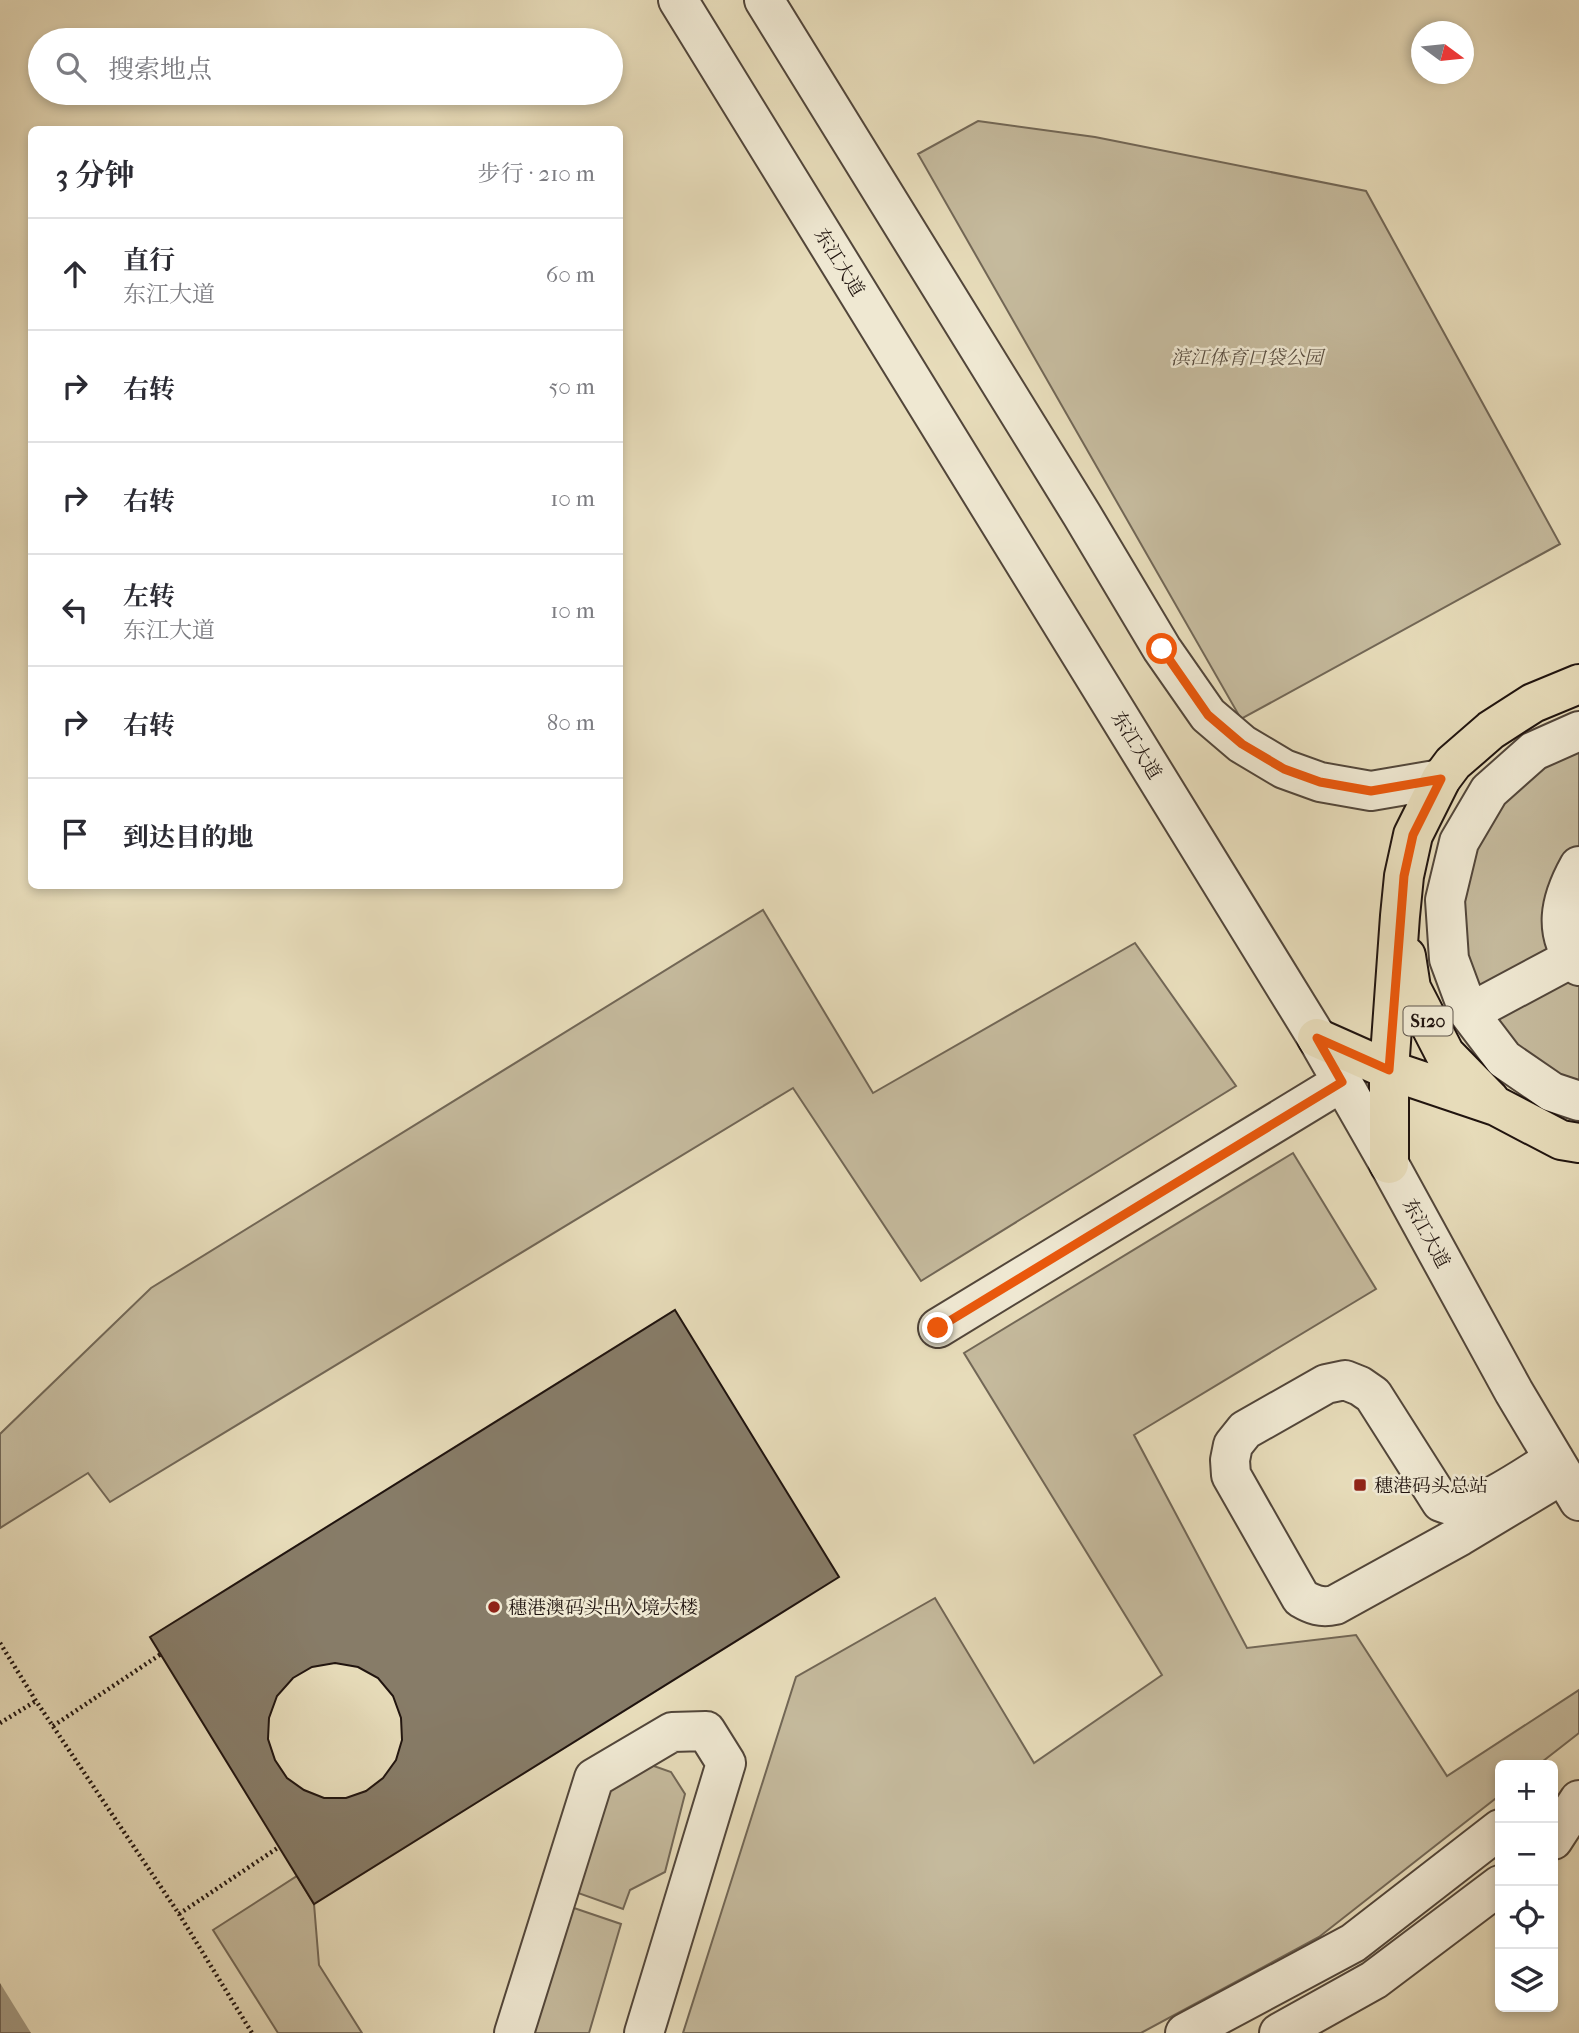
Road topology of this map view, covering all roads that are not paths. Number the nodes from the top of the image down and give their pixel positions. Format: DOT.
graph roads {
  1 [pos="678,0"];
  2 [pos="764,0"];
  3 [pos="1579,684"];
  4 [pos="1579,731"];
  5 [pos="1441,779"];
  6 [pos="1579,866"];
  7 [pos="1400,916"];
  8 [pos="1576,962"];
  9 [pos="1469,1013"];
  10 [pos="1317,1038"];
  11 [pos="1389,1070"];
  12 [pos="1342,1082"];
  13 [pos="1579,1101"];
  14 [pos="1496,1106"];
  15 [pos="1579,1143"];
  16 [pos="1389,1164"];
  17 [pos="938,1328"];
  18 [pos="1565,1478"];
  19 [pos="1570,1801"];
  20 [pos="1558,1829"];
  21 [pos="1495,1833"];
  22 [pos="1499,1886"];
  23 [pos="514,2033"];
  24 [pos="644,2033"];
  25 [pos="1185,2033"];
  26 [pos="1279,2033"];
  1 -- 10 [label="street, 东江大道"];
  2 -- 5 [label="street"];
  3 -- 5 [label="main road, S120"];
  4 -- 9 [label="street"];
  5 -- 7 [label="main road, S120"];
  6 -- 8 [label="street"];
  7 -- 11 [label="main road"];
  7 -- 14 [label="main road, S120"];
  8 -- 9 [label="street"];
  9 -- 13 [label="street"];
  10 -- 11 [label="main road"];
  10 -- 12 [label="street, 东江大道"];
  11 -- 14 [label="main road"];
  11 -- 16 [label="main road"];
  12 -- 16 [label="street, 东江大道"];
  12 -- 17 [label="street"];
  14 -- 15 [label="main road, S120"];
  16 -- 18 [label="street, 东江大道"];
  18 -- 18 [label="street"];
  19 -- 20 [label="street"];
  21 -- 25 [label="street"];
  22 -- 26 [label="street"];
  23 -- 24 [label="street"];
}
